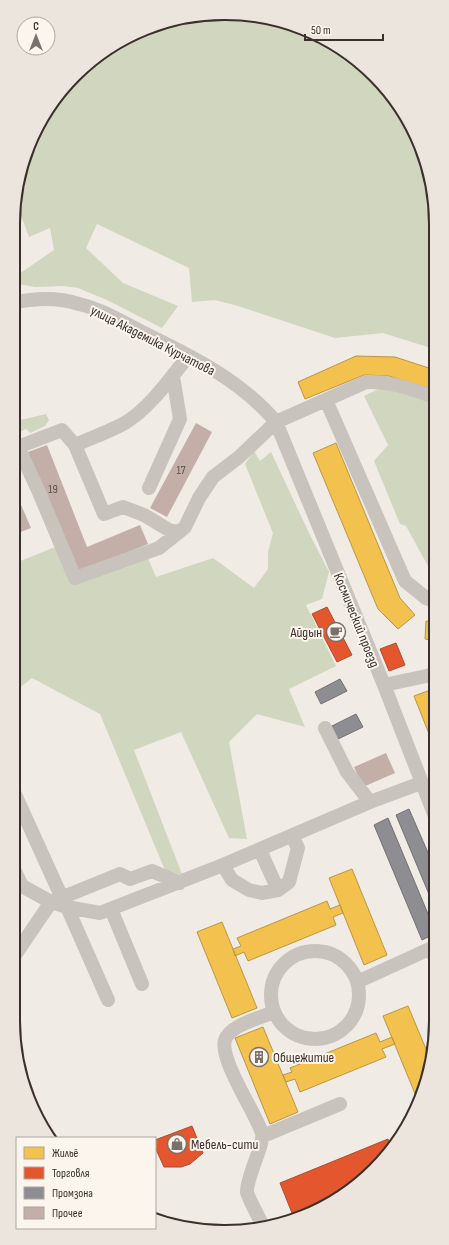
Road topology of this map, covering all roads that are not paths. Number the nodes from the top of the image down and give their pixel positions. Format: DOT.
graph roads {
  1 [pos="20,302"];
  2 [pos="188,356"];
  3 [pos="173,376"];
  4 [pos="429,395"];
  5 [pos="326,400"];
  6 [pos="276,422"];
  7 [pos="75,445"];
  8 [pos="20,446"];
  9 [pos="20,451"];
  10 [pos="149,488"];
  11 [pos="178,532"];
  12 [pos="429,599"];
  13 [pos="429,675"];
  14 [pos="384,685"];
  15 [pos="325,728"];
  16 [pos="421,783"];
  17 [pos="370,802"];
  18 [pos="429,802"];
  19 [pos="20,807"];
  20 [pos="292,836"];
  21 [pos="260,850"];
  22 [pos="223,865"];
  23 [pos="20,882"];
  24 [pos="180,883"];
  25 [pos="278,890"];
  26 [pos="60,902"];
  27 [pos="111,909"];
  28 [pos="20,949"];
  29 [pos="429,949"];
  30 [pos="357,982"];
  31 [pos="142,984"];
  32 [pos="108,1000"];
  33 [pos="274,1012"];
  34 [pos="340,1104"];
  35 [pos="262,1136"];
  36 [pos="261,1221"];
  1 -- 2 [label="street, улица Академика Курчатова"];
  2 -- 3 [label="street"];
  2 -- 6 [label="street, улица Академика Курчатова"];
  3 -- 7 [label="street"];
  3 -- 10 [label="street"];
  4 -- 5 [label="street"];
  5 -- 6 [label="street"];
  5 -- 12 [label="street"];
  6 -- 11 [label="street"];
  6 -- 14 [label="street, Космический проезд"];
  7 -- 8 [label="street"];
  7 -- 11 [label="street"];
  9 -- 11 [label="street"];
  13 -- 14 [label="street"];
  14 -- 16 [label="street, Космический проезд"];
  15 -- 17 [label="street"];
  16 -- 17 [label="street"];
  16 -- 18 [label="street, Космический проезд"];
  17 -- 20 [label="street"];
  19 -- 26 [label="street"];
  20 -- 21 [label="street"];
  20 -- 25 [label="street"];
  21 -- 22 [label="street"];
  21 -- 25 [label="street"];
  22 -- 24 [label="street"];
  22 -- 25 [label="street"];
  23 -- 26 [label="street"];
  24 -- 26 [label="street"];
  24 -- 27 [label="street"];
  26 -- 27 [label="street"];
  26 -- 28 [label="street"];
  26 -- 32 [label="street"];
  27 -- 31 [label="street"];
  29 -- 30 [label="street"];
  30 -- 33 [label="street"];
  30 -- 33 [label="street"];
  33 -- 35 [label="street"];
  34 -- 35 [label="street"];
  35 -- 36 [label="street"];
}
